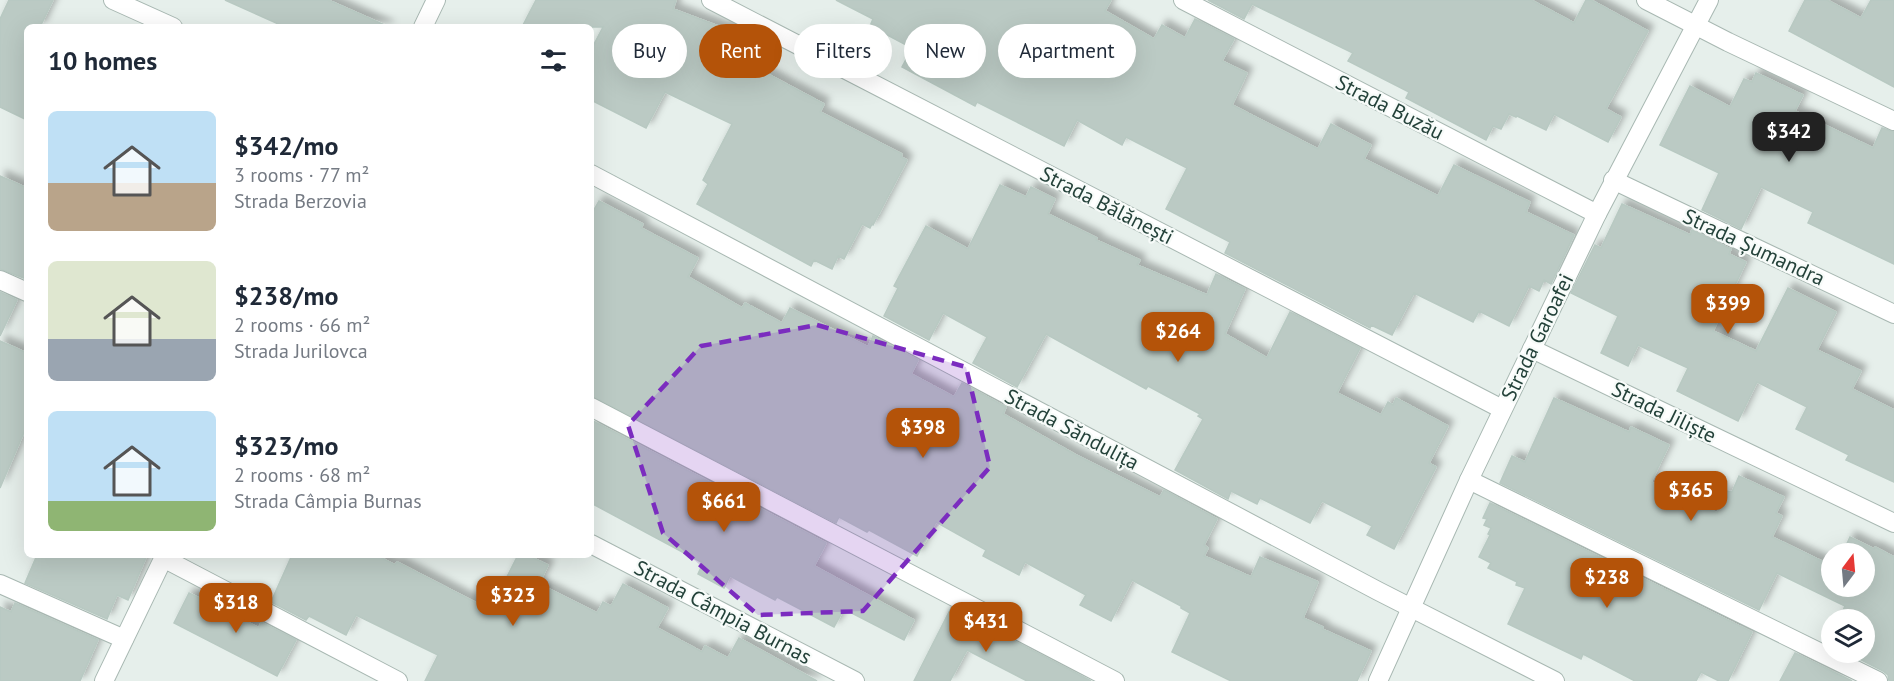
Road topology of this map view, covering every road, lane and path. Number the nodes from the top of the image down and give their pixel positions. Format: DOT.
graph roads {
  1 [pos="113,0"];
  2 [pos="436,0"];
  3 [pos="711,0"];
  4 [pos="1183,0"];
  5 [pos="1646,0"];
  6 [pos="1710,0"];
  7 [pos="166,24"];
  8 [pos="424,24"];
  9 [pos="1696,25"];
  10 [pos="1894,122"];
  11 [pos="594,176"];
  12 [pos="1613,180"];
  13 [pos="1597,214"];
  14 [pos="0,280"];
  15 [pos="24,291"];
  16 [pos="1894,314"];
  17 [pos="1532,349"];
  18 [pos="594,409"];
  19 [pos="1502,409"];
  20 [pos="1469,480"];
  21 [pos="1894,523"];
  22 [pos="594,546"];
  23 [pos="163,558"];
  24 [pos="168,558"];
  25 [pos="0,584"];
  26 [pos="1410,608"];
  27 [pos="124,639"];
  28 [pos="104,681"];
  29 [pos="398,681"];
  30 [pos="855,681"];
  31 [pos="1115,681"];
  32 [pos="1378,681"];
  33 [pos="1555,681"];
  34 [pos="1878,681"];
  1 -- 7 [label="street"];
  2 -- 8 [label="street"];
  3 -- 19 [label="street, Strada Bălănești"];
  4 -- 13 [label="street, Strada Buzău"];
  5 -- 9 [label="street"];
  6 -- 9 [label="street, Strada Garoafei"];
  9 -- 10 [label="street"];
  9 -- 12 [label="street, Strada Garoafei"];
  11 -- 26 [label="street, Strada Săndulița"];
  12 -- 13 [label="street, Strada Garoafei"];
  12 -- 16 [label="street, Strada Șumandra"];
  13 -- 17 [label="street, Strada Garoafei"];
  14 -- 15 [label="street"];
  17 -- 19 [label="street, Strada Garoafei"];
  17 -- 21 [label="street, Strada Jiliște"];
  18 -- 31 [label="street"];
  19 -- 20 [label="street, Strada Garoafei"];
  20 -- 26 [label="street, Strada Garoafei"];
  20 -- 34 [label="street"];
  22 -- 30 [label="street, Strada Câmpia Burnas"];
  23 -- 27 [label="street"];
  24 -- 29 [label="street"];
  25 -- 27 [label="street"];
  26 -- 32 [label="street, Strada Garoafei"];
  26 -- 33 [label="street, Strada Săndulița"];
  27 -- 28 [label="street"];
}
